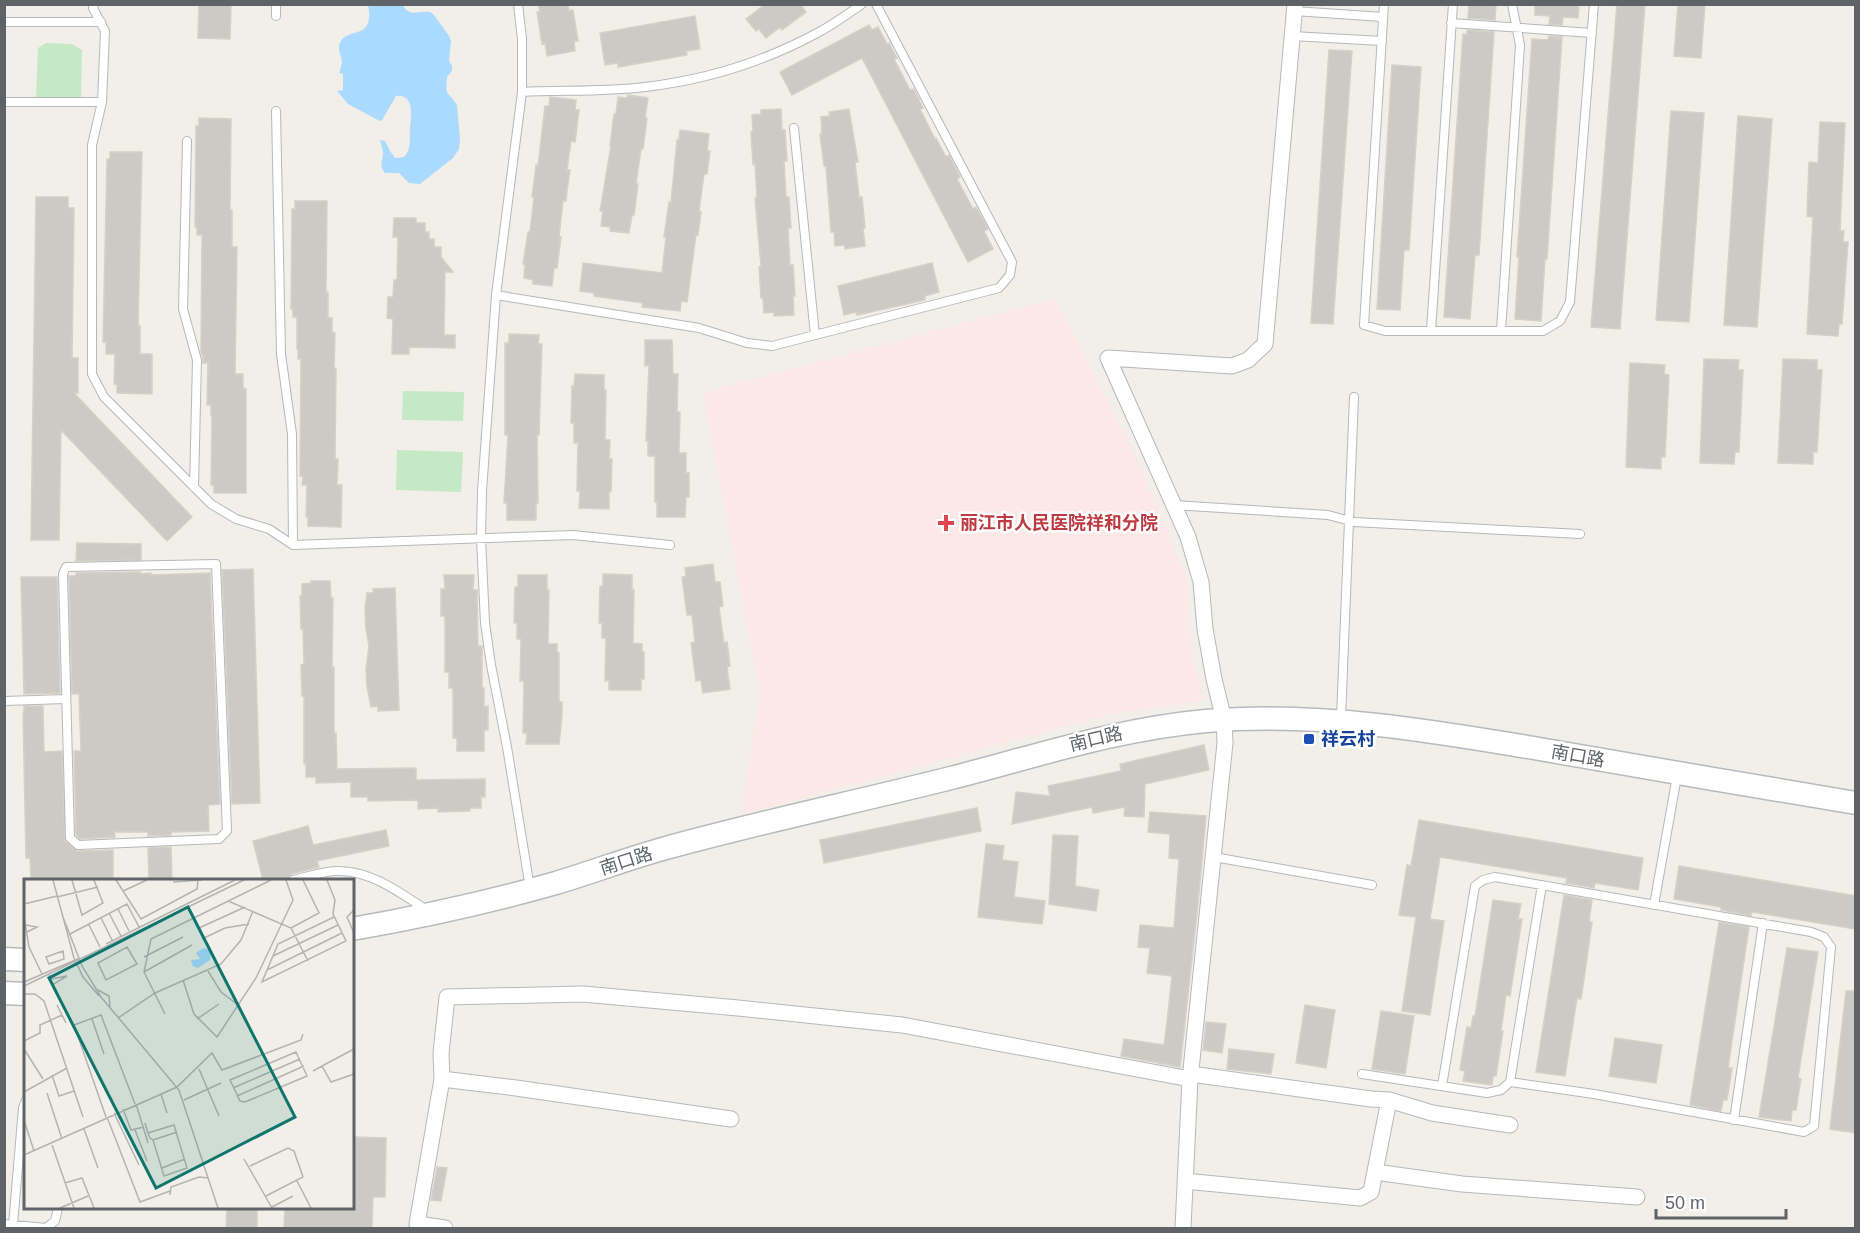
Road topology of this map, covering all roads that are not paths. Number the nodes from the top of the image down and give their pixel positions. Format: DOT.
graph roads {
  1 [pos="93,4"];
  2 [pos="276,4"];
  3 [pos="518,4"];
  4 [pos="861,4"];
  5 [pos="876,4"];
  6 [pos="1384,4"];
  7 [pos="1453,4"];
  8 [pos="1512,4"];
  9 [pos="1594,4"];
  10 [pos="1294,8"];
  11 [pos="276,16"];
  12 [pos="1383,17"];
  13 [pos="4,22"];
  14 [pos="100,22"];
  15 [pos="1451,23"];
  16 [pos="1515,28"];
  17 [pos="1592,33"];
  18 [pos="1292,36"];
  19 [pos="1382,41"];
  20 [pos="522,92"];
  21 [pos="4,102"];
  22 [pos="102,102"];
  23 [pos="276,111"];
  24 [pos="794,128"];
  25 [pos="187,141"];
  26 [pos="496,295"];
  27 [pos="1431,331"];
  28 [pos="1502,331"];
  29 [pos="815,335"];
  30 [pos="1354,397"];
  31 [pos="194,488"];
  32 [pos="1174,505"];
  33 [pos="1349,520"];
  34 [pos="1580,534"];
  35 [pos="481,538"];
  36 [pos="292,545"];
  37 [pos="670,545"];
  38 [pos="66,699"];
  39 [pos="4,701"];
  40 [pos="1224,720"];
  41 [pos="1340,723"];
  42 [pos="1677,773"];
  43 [pos="1856,803"];
  44 [pos="1214,857"];
  45 [pos="298,879"];
  46 [pos="1372,885"];
  47 [pos="1542,885"];
  48 [pos="530,890"];
  49 [pos="1654,904"];
  50 [pos="432,914"];
  51 [pos="1763,923"];
  52 [pos="354,929"];
  53 [pos="4,959"];
  54 [pos="24,960"];
  55 [pos="4,993"];
  56 [pos="24,994"];
  57 [pos="1362,1074"];
  58 [pos="1191,1076"];
  59 [pos="442,1079"];
  60 [pos="1510,1082"];
  61 [pos="1442,1086"];
  62 [pos="1389,1100"];
  63 [pos="24,1105"];
  64 [pos="731,1119"];
  65 [pos="1734,1120"];
  66 [pos="1510,1125"];
  67 [pos="1375,1172"];
  68 [pos="1185,1181"];
  69 [pos="1636,1197"];
  70 [pos="58,1209"];
  71 [pos="9,1225"];
  72 [pos="445,1228"];
  73 [pos="1183,1228"];
  1 -- 14 [label="lane"];
  2 -- 11 [label="lane"];
  3 -- 20 [label="lane"];
  4 -- 20 [label="lane"];
  5 -- 29 [label="lane"];
  6 -- 12 [label="lane"];
  7 -- 15 [label="lane"];
  8 -- 16 [label="lane"];
  9 -- 17 [label="lane"];
  10 -- 12 [label="lane"];
  10 -- 18 [label="street"];
  12 -- 19 [label="lane"];
  13 -- 14 [label="lane"];
  14 -- 22 [label="lane"];
  15 -- 16 [label="lane"];
  15 -- 27 [label="lane"];
  16 -- 17 [label="lane"];
  16 -- 28 [label="lane"];
  17 -- 28 [label="lane"];
  18 -- 19 [label="lane"];
  18 -- 32 [label="street"];
  19 -- 27 [label="lane"];
  20 -- 26 [label="lane"];
  21 -- 22 [label="lane"];
  22 -- 31 [label="lane"];
  23 -- 36 [label="lane"];
  24 -- 29 [label="lane"];
  25 -- 31 [label="lane"];
  26 -- 29 [label="lane"];
  26 -- 35 [label="lane"];
  27 -- 28 [label="lane"];
  30 -- 33 [label="lane"];
  31 -- 36 [label="lane"];
  32 -- 33 [label="lane"];
  32 -- 40 [label="street"];
  33 -- 34 [label="lane"];
  33 -- 41 [label="lane"];
  35 -- 36 [label="lane"];
  35 -- 37 [label="lane"];
  35 -- 48 [label="lane"];
  38 -- 38 [label="lane"];
  38 -- 39 [label="lane"];
  40 -- 41 [label="main road, 南口路"];
  40 -- 44 [label="street"];
  40 -- 48 [label="main road, 南口路"];
  41 -- 42 [label="main road, 南口路"];
  42 -- 43 [label="main road, 南口路"];
  42 -- 49 [label="lane"];
  44 -- 46 [label="lane"];
  44 -- 58 [label="street"];
  45 -- 50 [label="lane"];
  47 -- 49 [label="lane"];
  47 -- 60 [label="lane"];
  47 -- 61 [label="lane"];
  48 -- 50 [label="main road, 南口路"];
  49 -- 51 [label="lane"];
  50 -- 52 [label="main road, 南口路"];
  51 -- 65 [label="lane"];
  51 -- 65 [label="lane"];
  53 -- 54 [label="main road"];
  55 -- 56 [label="main road"];
  57 -- 61 [label="lane"];
  58 -- 59 [label="street"];
  58 -- 62 [label="street"];
  58 -- 68 [label="street"];
  59 -- 64 [label="street"];
  59 -- 72 [label="street"];
  60 -- 61 [label="lane"];
  60 -- 65 [label="lane"];
  62 -- 66 [label="street"];
  62 -- 67 [label="street"];
  63 -- 71 [label="lane"];
  67 -- 68 [label="street"];
  67 -- 69 [label="street"];
  68 -- 73 [label="street"];
  70 -- 71 [label="lane"];
}
